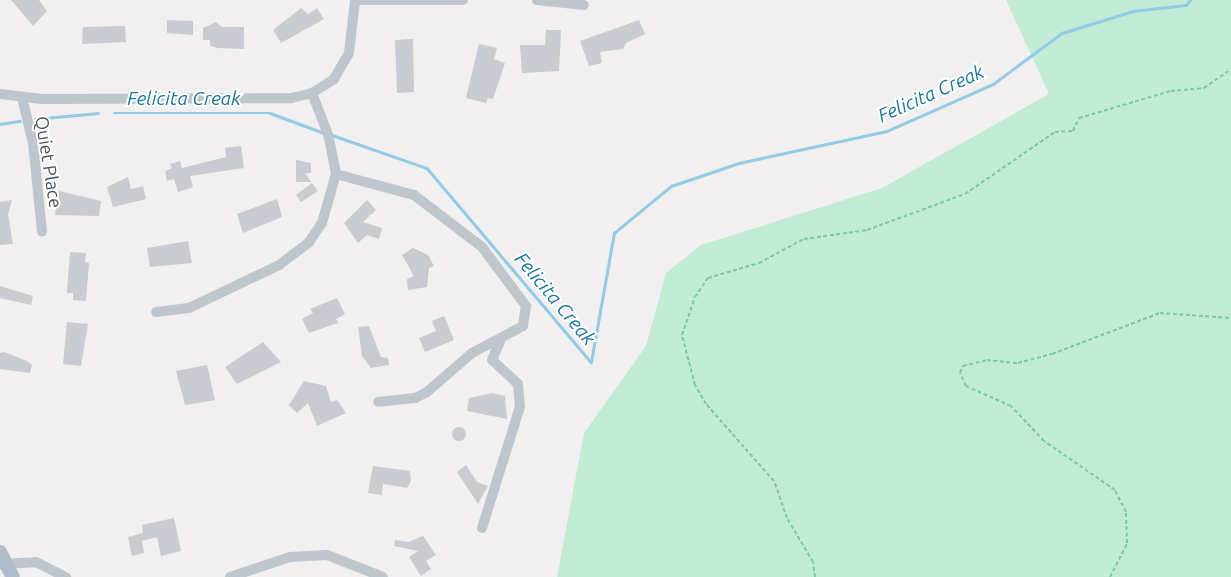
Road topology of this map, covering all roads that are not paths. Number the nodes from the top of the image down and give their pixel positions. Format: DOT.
graph roads {
  1 [pos="355,0"];
  2 [pos="463,0"];
  3 [pos="538,0"];
  4 [pos="584,5"];
  5 [pos="312,93"];
  6 [pos="0,94"];
  7 [pos="22,97"];
  8 [pos="336,174"];
  9 [pos="42,232"];
  10 [pos="156,312"];
  11 [pos="504,337"];
  12 [pos="378,402"];
  13 [pos="482,528"];
  14 [pos="2,559"];
  15 [pos="13,577"];
  16 [pos="66,577"];
  17 [pos="230,577"];
  18 [pos="384,577"];
  1 -- 2 [label="street"];
  1 -- 5 [label="street"];
  3 -- 4 [label="street"];
  5 -- 7 [label="street"];
  5 -- 8 [label="street"];
  6 -- 7 [label="street"];
  7 -- 9 [label="street, Quiet Place"];
  8 -- 10 [label="street"];
  8 -- 11 [label="street"];
  11 -- 12 [label="street"];
  11 -- 13 [label="street"];
  14 -- 15 [label="main road"];
  14 -- 16 [label="street"];
  17 -- 18 [label="street"];
}
